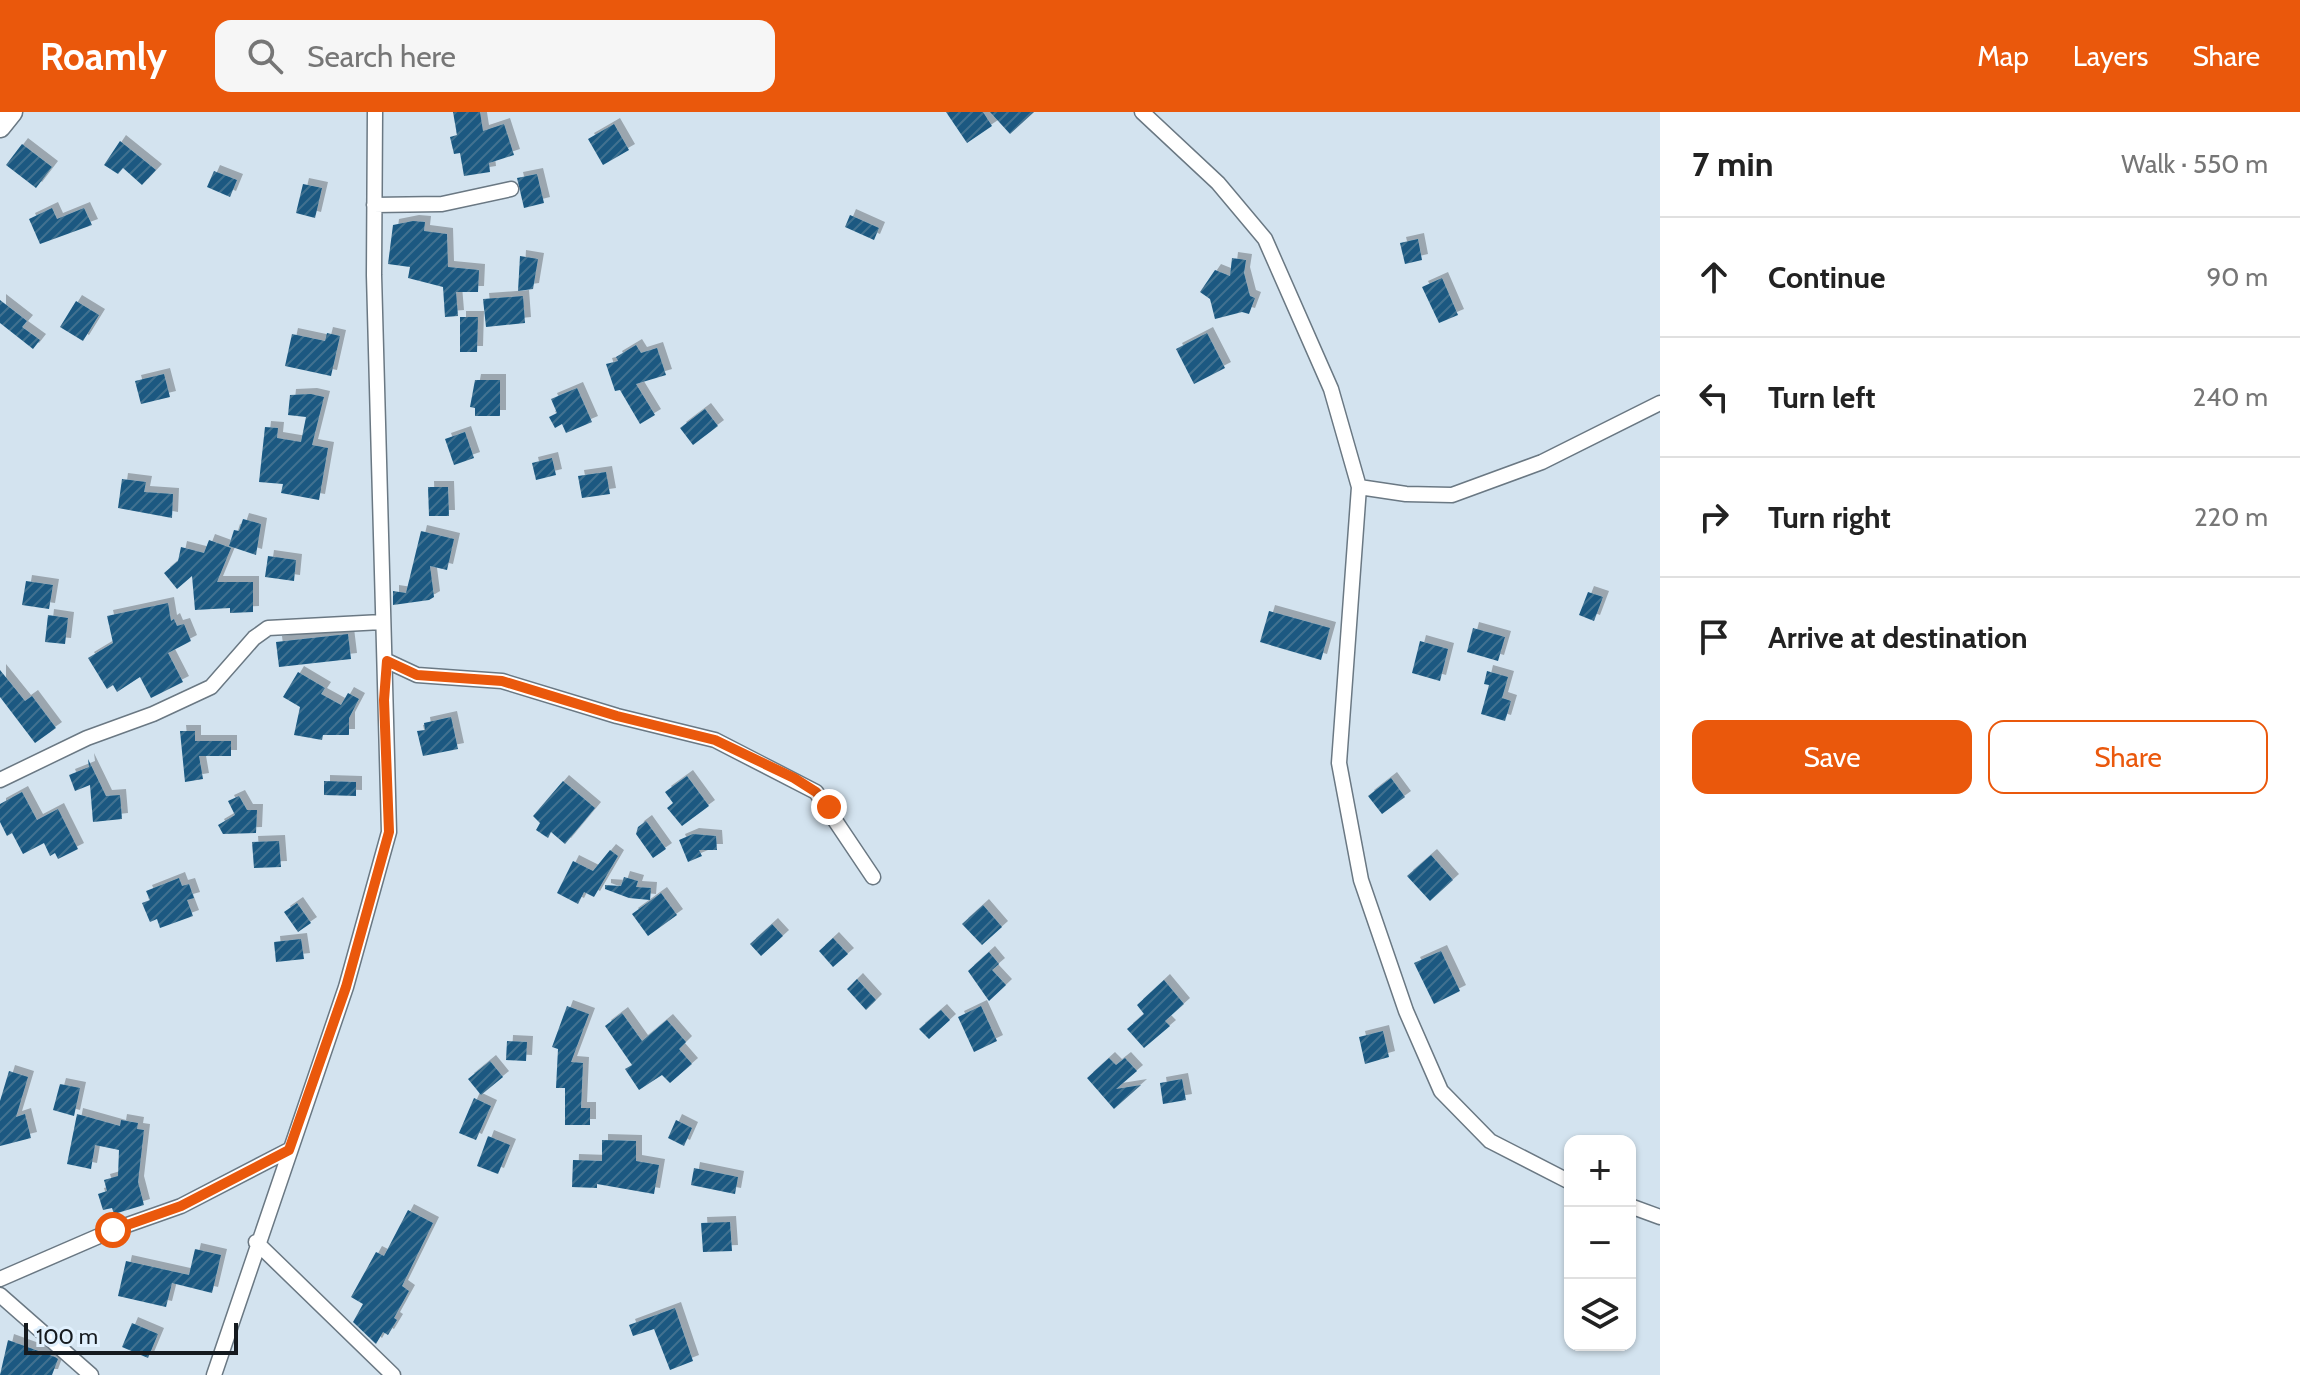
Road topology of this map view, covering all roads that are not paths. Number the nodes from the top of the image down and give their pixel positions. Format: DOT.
graph roads {
  1 [pos="12,112"];
  2 [pos="375,112"];
  3 [pos="1142,112"];
  4 [pos="0,127"];
  5 [pos="511,189"];
  6 [pos="374,205"];
  7 [pos="1660,403"];
  8 [pos="1359,487"];
  9 [pos="382,622"];
  10 [pos="387,661"];
  11 [pos="0,780"];
  12 [pos="873,877"];
  13 [pos="289,1150"];
  14 [pos="1564,1179"];
  15 [pos="1633,1207"];
  16 [pos="1660,1217"];
  17 [pos="256,1242"];
  18 [pos="0,1279"];
  19 [pos="0,1295"];
  20 [pos="91,1375"];
  21 [pos="214,1375"];
  22 [pos="393,1375"];
  1 -- 4 [label="street"];
  2 -- 6 [label="street"];
  3 -- 8 [label="street"];
  5 -- 6 [label="street"];
  6 -- 9 [label="street"];
  7 -- 8 [label="street"];
  8 -- 14 [label="street"];
  9 -- 10 [label="street"];
  9 -- 11 [label="street"];
  10 -- 12 [label="street"];
  10 -- 13 [label="street"];
  13 -- 17 [label="street"];
  13 -- 18 [label="street"];
  15 -- 16 [label="street"];
  17 -- 21 [label="street"];
  17 -- 22 [label="street"];
  19 -- 20 [label="street"];
}
